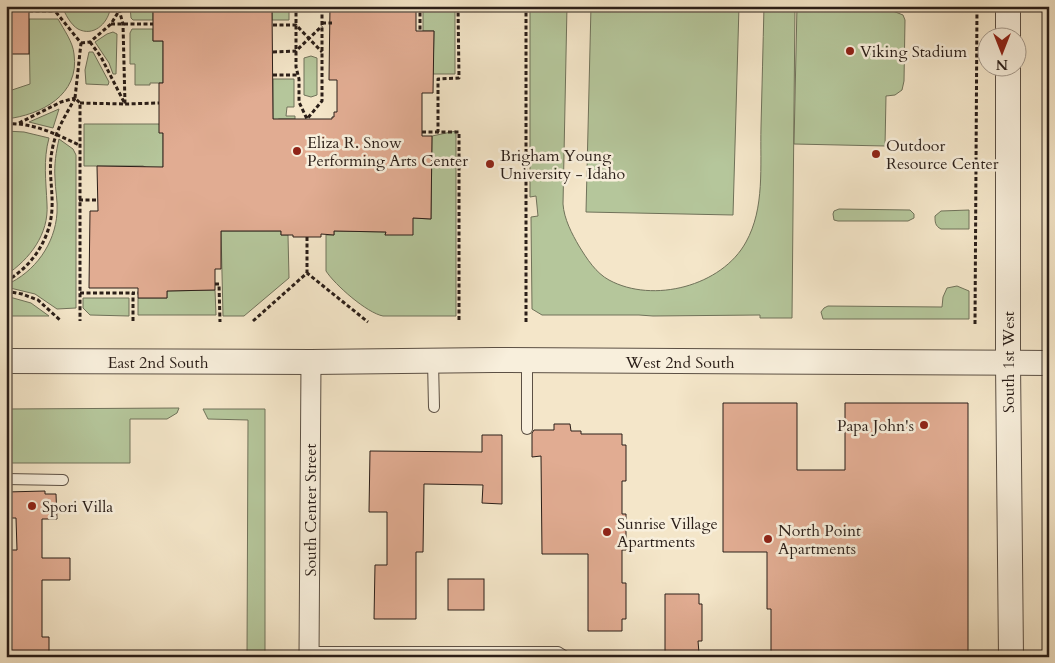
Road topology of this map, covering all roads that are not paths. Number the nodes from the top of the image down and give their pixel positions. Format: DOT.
graph roads {
  1 [pos="1008,6"];
  2 [pos="1008,28"];
  3 [pos="1008,78"];
  4 [pos="6,361"];
  5 [pos="434,361"];
  6 [pos="527,361"];
  7 [pos="310,362"];
  8 [pos="1008,363"];
  9 [pos="1049,363"];
  10 [pos="434,407"];
  11 [pos="527,429"];
  12 [pos="6,479"];
  13 [pos="63,480"];
  14 [pos="309,654"];
  15 [pos="379,654"];
  16 [pos="566,657"];
  17 [pos="1011,657"];
  1 -- 2 [label="street"];
  3 -- 8 [label="street, South 1st West"];
  4 -- 7 [label="street, East 2nd South"];
  5 -- 6 [label="street, West 2nd South"];
  5 -- 7 [label="street, West 2nd South"];
  5 -- 10 [label="lane"];
  6 -- 8 [label="street, West 2nd South"];
  6 -- 11 [label="lane"];
  7 -- 14 [label="street, South Center Street"];
  8 -- 9 [label="street, West 2nd South"];
  8 -- 17 [label="street, South 1st West"];
  12 -- 13 [label="lane"];
  14 -- 15 [label="lane"];
  15 -- 16 [label="lane"];
}
